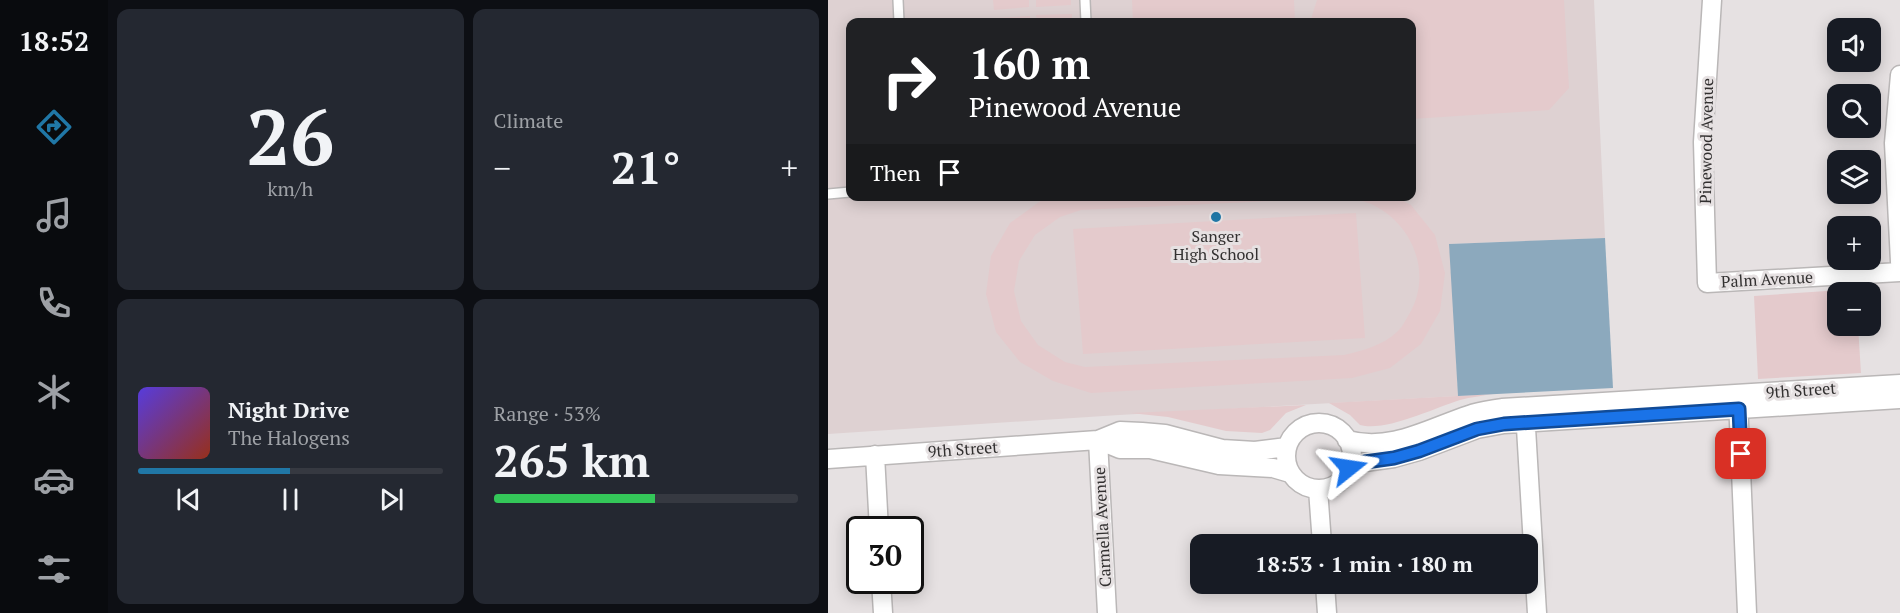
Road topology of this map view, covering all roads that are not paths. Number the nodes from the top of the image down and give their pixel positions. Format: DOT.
graph roads {
  1 [pos="898,0"];
  2 [pos="1085,0"];
  3 [pos="1712,0"];
  4 [pos="899,18"];
  5 [pos="1086,18"];
  6 [pos="1900,75"];
  7 [pos="846,192"];
  8 [pos="828,194"];
  9 [pos="1900,262"];
  10 [pos="1900,272"];
  11 [pos="1707,283"];
  12 [pos="1900,384"];
  13 [pos="1900,399"];
  14 [pos="1738,401"];
  15 [pos="1525,414"];
  16 [pos="1098,440"];
  17 [pos="1347,440"];
  18 [pos="1287,447"];
  19 [pos="875,455"];
  20 [pos="828,459"];
  21 [pos="1349,468"];
  22 [pos="1290,473"];
  23 [pos="1318,489"];
  24 [pos="878,516"];
  25 [pos="1321,534"];
  26 [pos="882,594"];
  27 [pos="1326,594"];
  28 [pos="883,613"];
  29 [pos="1107,613"];
  30 [pos="1327,613"];
  31 [pos="1536,613"];
  32 [pos="1747,613"];
  1 -- 4 [label="lane"];
  2 -- 5 [label="lane"];
  3 -- 11 [label="street, Pinewood Avenue"];
  6 -- 9 [label="street"];
  7 -- 8 [label="lane"];
  10 -- 11 [label="street, Palm Avenue"];
  12 -- 14 [label="street, 9th Street"];
  13 -- 14 [label="street, 9th Street"];
  14 -- 15 [label="street, 9th Street"];
  14 -- 32 [label="street"];
  15 -- 17 [label="street, 9th Street"];
  15 -- 21 [label="street, 9th Street"];
  15 -- 31 [label="street"];
  16 -- 18 [label="street, 9th Street"];
  16 -- 19 [label="street, 9th Street"];
  16 -- 22 [label="street, 9th Street"];
  16 -- 29 [label="street, Carmella Avenue"];
  17 -- 18 [label="street"];
  17 -- 21 [label="street"];
  18 -- 22 [label="street"];
  19 -- 20 [label="street, 9th Street"];
  19 -- 24 [label="street"];
  21 -- 23 [label="street"];
  22 -- 23 [label="street"];
  23 -- 25 [label="street"];
  26 -- 28 [label="street"];
  27 -- 30 [label="street"];
}
